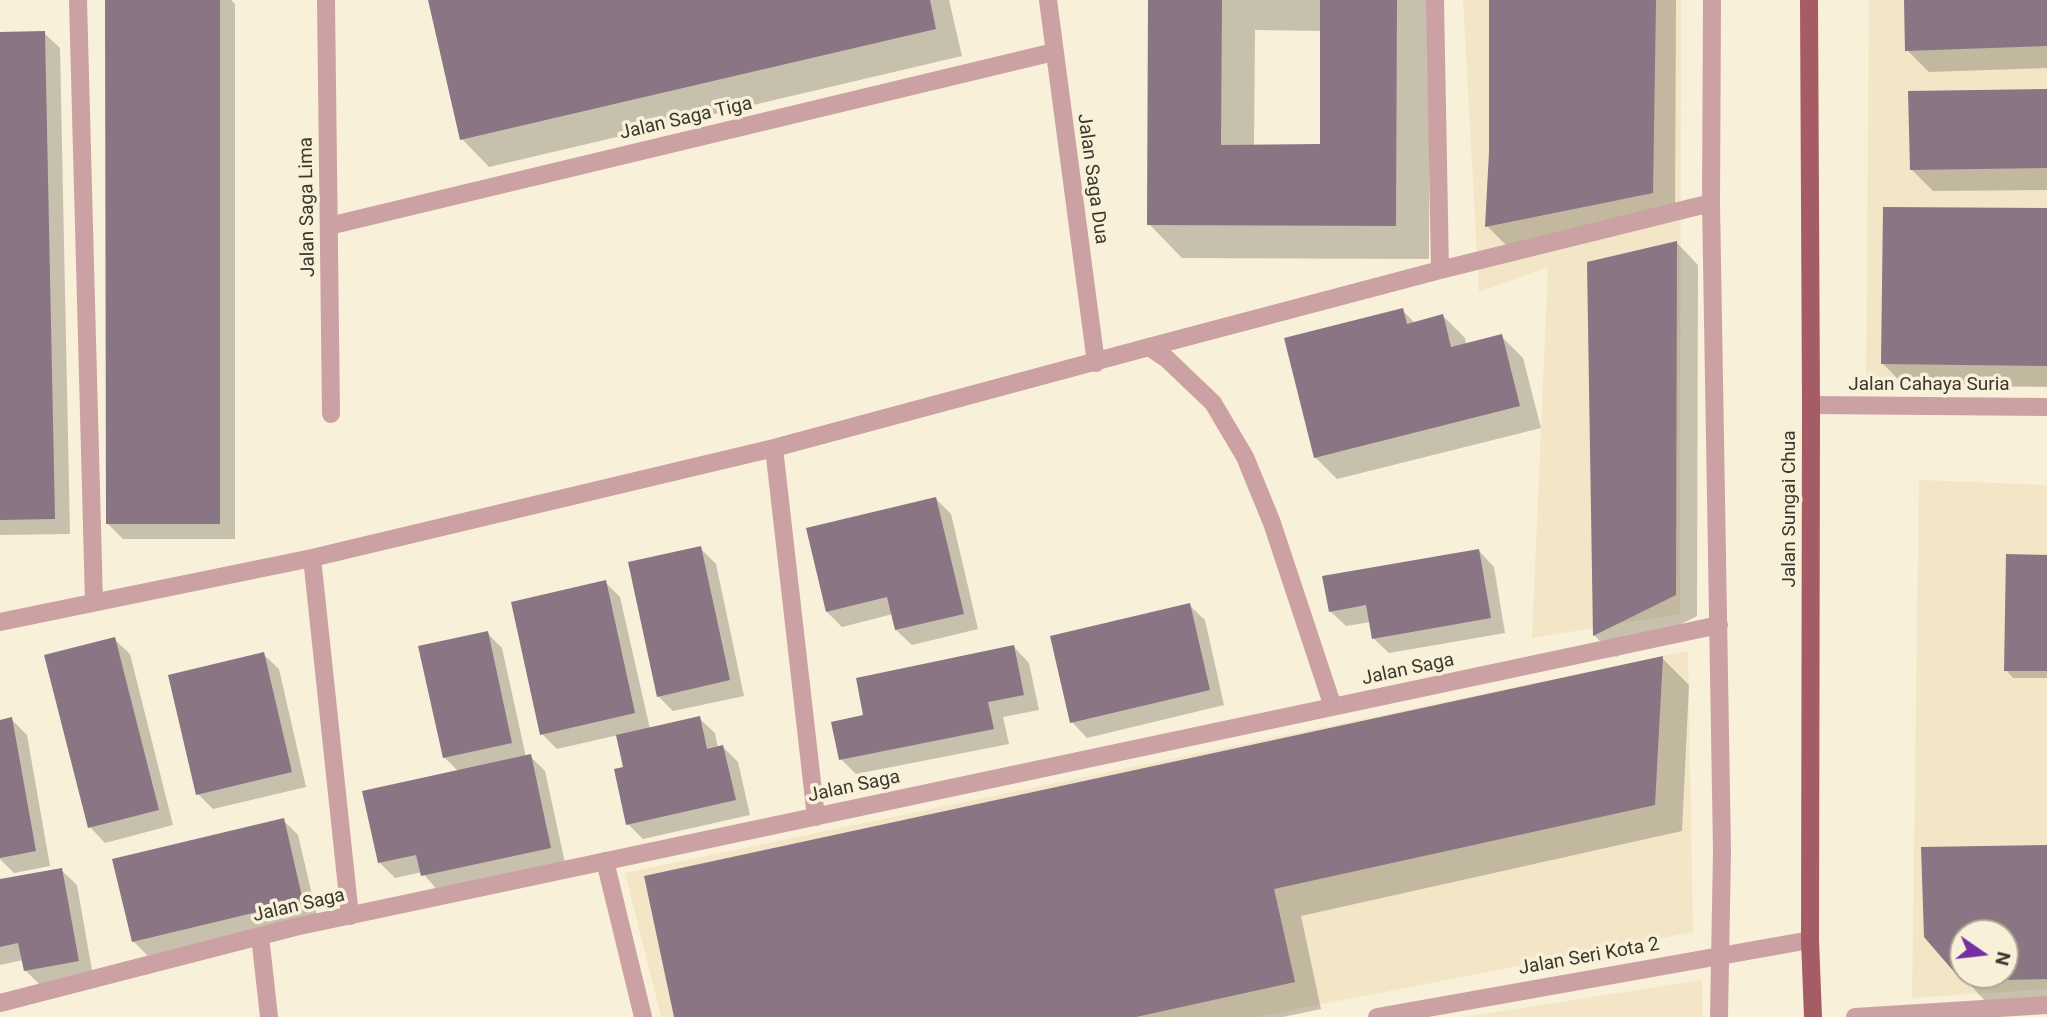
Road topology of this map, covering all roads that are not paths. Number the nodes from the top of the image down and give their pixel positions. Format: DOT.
graph roads {
  1 [pos="79,0"];
  2 [pos="326,0"];
  3 [pos="1048,0"];
  4 [pos="1435,0"];
  5 [pos="1712,0"];
  6 [pos="1808,0"];
  7 [pos="1054,52"];
  8 [pos="1712,203"];
  9 [pos="329,226"];
  10 [pos="1440,270"];
  11 [pos="1149,347"];
  12 [pos="1096,363"];
  13 [pos="1811,405"];
  14 [pos="2047,407"];
  15 [pos="331,414"];
  16 [pos="774,448"];
  17 [pos="312,558"];
  18 [pos="94,602"];
  19 [pos="0,622"];
  20 [pos="1719,625"];
  21 [pos="1333,707"];
  22 [pos="816,817"];
  23 [pos="605,861"];
  24 [pos="350,916"];
  25 [pos="260,936"];
  26 [pos="1810,940"];
  27 [pos="1719,955"];
  28 [pos="0,1003"];
  29 [pos="2047,1006"];
  30 [pos="1425,1013"];
  31 [pos="269,1017"];
  32 [pos="643,1017"];
  33 [pos="1377,1017"];
  34 [pos="1719,1017"];
  35 [pos="1812,1017"];
  36 [pos="1855,1017"];
  1 -- 18 [label="street"];
  2 -- 9 [label="street, Jalan Saga Lima"];
  3 -- 7 [label="street, Jalan Saga Dua"];
  4 -- 10 [label="street"];
  5 -- 8 [label="street"];
  6 -- 13 [label="main road, Jalan Sungai Chua"];
  7 -- 9 [label="street, Jalan Saga Tiga"];
  7 -- 12 [label="street, Jalan Saga Dua"];
  8 -- 10 [label="street"];
  8 -- 20 [label="street"];
  9 -- 15 [label="street, Jalan Saga Lima"];
  10 -- 11 [label="street"];
  11 -- 12 [label="street"];
  11 -- 21 [label="street"];
  12 -- 16 [label="street"];
  13 -- 14 [label="street, Jalan Cahaya Suria"];
  13 -- 26 [label="main road, Jalan Sungai Chua"];
  16 -- 17 [label="street"];
  16 -- 22 [label="street"];
  17 -- 18 [label="street"];
  17 -- 24 [label="street"];
  18 -- 19 [label="street"];
  20 -- 21 [label="street, Jalan Saga"];
  20 -- 27 [label="street"];
  21 -- 22 [label="street, Jalan Saga"];
  22 -- 23 [label="street, Jalan Saga"];
  23 -- 24 [label="street, Jalan Saga"];
  23 -- 32 [label="street"];
  24 -- 25 [label="street, Jalan Saga"];
  25 -- 28 [label="street, Jalan Saga"];
  25 -- 31 [label="street"];
  26 -- 27 [label="street, Jalan Seri Kota 2"];
  26 -- 35 [label="main road, Jalan Sungai Chua"];
  27 -- 30 [label="street, Jalan Seri Kota 2"];
  27 -- 34 [label="street"];
  29 -- 36 [label="street"];
  30 -- 33 [label="street, Jalan Seri Kota 2"];
}
